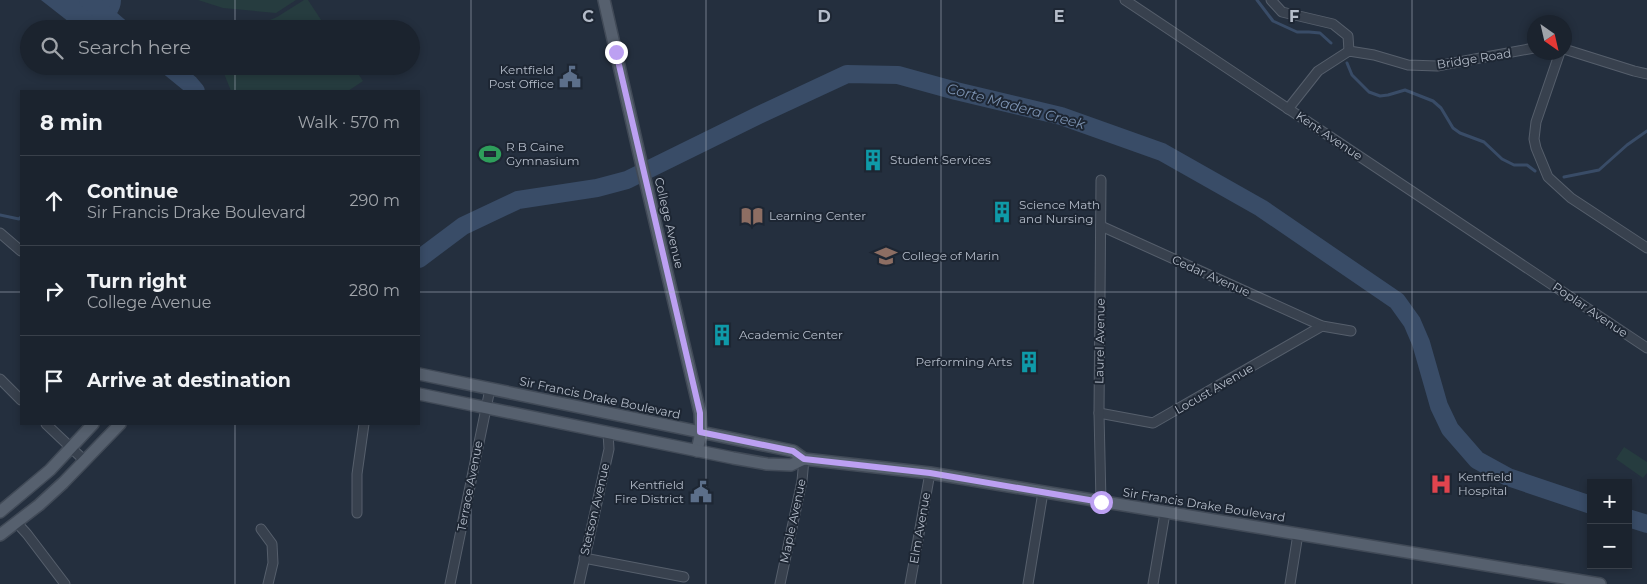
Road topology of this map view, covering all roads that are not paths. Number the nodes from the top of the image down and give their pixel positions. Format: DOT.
graph roads {
  1 [pos="604,0"];
  2 [pos="1125,0"];
  3 [pos="1271,0"];
  4 [pos="1527,49"];
  5 [pos="1350,51"];
  6 [pos="1572,52"];
  7 [pos="1557,60"];
  8 [pos="1647,74"];
  9 [pos="1288,109"];
  10 [pos="1101,180"];
  11 [pos="1101,226"];
  12 [pos="0,233"];
  13 [pos="1647,248"];
  14 [pos="20,250"];
  15 [pos="1534,272"];
  16 [pos="1322,326"];
  17 [pos="1351,331"];
  18 [pos="1647,348"];
  19 [pos="420,374"];
  20 [pos="0,379"];
  21 [pos="490,389"];
  22 [pos="420,394"];
  23 [pos="20,399"];
  24 [pos="486,407"];
  25 [pos="1099,413"];
  26 [pos="47,425"];
  27 [pos="92,425"];
  28 [pos="119,425"];
  29 [pos="364,425"];
  30 [pos="700,432"];
  31 [pos="608,433"];
  32 [pos="71,448"];
  33 [pos="697,452"];
  34 [pos="804,459"];
  35 [pos="85,461"];
  36 [pos="930,473"];
  37 [pos="1043,492"];
  38 [pos="1101,502"];
  39 [pos="0,512"];
  40 [pos="357,513"];
  41 [pos="1165,513"];
  42 [pos="17,523"];
  43 [pos="260,529"];
  44 [pos="1298,534"];
  45 [pos="0,535"];
  46 [pos="584,558"];
  47 [pos="684,577"];
  48 [pos="1541,579"];
  49 [pos="65,584"];
  50 [pos="268,584"];
  51 [pos="450,584"];
  52 [pos="579,584"];
  53 [pos="780,584"];
  54 [pos="910,584"];
  55 [pos="1028,584"];
  56 [pos="1153,584"];
  57 [pos="1290,584"];
  58 [pos="1600,584"];
  1 -- 30 [label="main road, College Avenue"];
  2 -- 9 [label="street, Kent Avenue"];
  3 -- 5 [label="street"];
  4 -- 5 [label="street, Bridge Road"];
  5 -- 9 [label="street"];
  6 -- 8 [label="street"];
  7 -- 13 [label="street"];
  9 -- 15 [label="street, Kent Avenue"];
  10 -- 11 [label="street, Laurel Avenue"];
  11 -- 16 [label="street, Cedar Avenue"];
  11 -- 25 [label="street, Laurel Avenue"];
  12 -- 14 [label="street"];
  15 -- 18 [label="street, Poplar Avenue"];
  16 -- 17 [label="street, Cedar Avenue"];
  16 -- 25 [label="street, Locust Avenue"];
  19 -- 21 [label="main road, Sir Francis Drake Boulevard"];
  20 -- 23 [label="street"];
  21 -- 24 [label="street, Terrace Avenue"];
  21 -- 30 [label="main road, Sir Francis Drake Boulevard"];
  22 -- 24 [label="main road, Sir Francis Drake Boulevard"];
  24 -- 31 [label="main road, Sir Francis Drake Boulevard"];
  24 -- 51 [label="street, Terrace Avenue"];
  25 -- 38 [label="street, Laurel Avenue"];
  26 -- 32 [label="street"];
  27 -- 32 [label="main road"];
  28 -- 35 [label="main road"];
  29 -- 40 [label="street"];
  30 -- 33 [label="main road, College Avenue"];
  30 -- 34 [label="main road, Sir Francis Drake Boulevard"];
  31 -- 33 [label="main road, Sir Francis Drake Boulevard"];
  31 -- 46 [label="street, Stetson Avenue"];
  32 -- 35 [label="street"];
  32 -- 39 [label="main road"];
  33 -- 34 [label="main road, Sir Francis Drake Boulevard"];
  34 -- 36 [label="main road, Sir Francis Drake Boulevard"];
  34 -- 53 [label="street, Maple Avenue"];
  35 -- 42 [label="main road"];
  36 -- 37 [label="main road, Sir Francis Drake Boulevard"];
  36 -- 54 [label="street, Elm Avenue"];
  37 -- 38 [label="main road, Sir Francis Drake Boulevard"];
  37 -- 55 [label="street"];
  38 -- 41 [label="main road, Sir Francis Drake Boulevard"];
  41 -- 44 [label="main road, Sir Francis Drake Boulevard"];
  41 -- 56 [label="street"];
  42 -- 45 [label="main road"];
  42 -- 49 [label="street"];
  43 -- 50 [label="street"];
  44 -- 48 [label="main road, Sir Francis Drake Boulevard"];
  44 -- 57 [label="street"];
  46 -- 47 [label="street"];
  46 -- 52 [label="street, Stetson Avenue"];
  48 -- 58 [label="main road, Sir Francis Drake Boulevard"];
}
